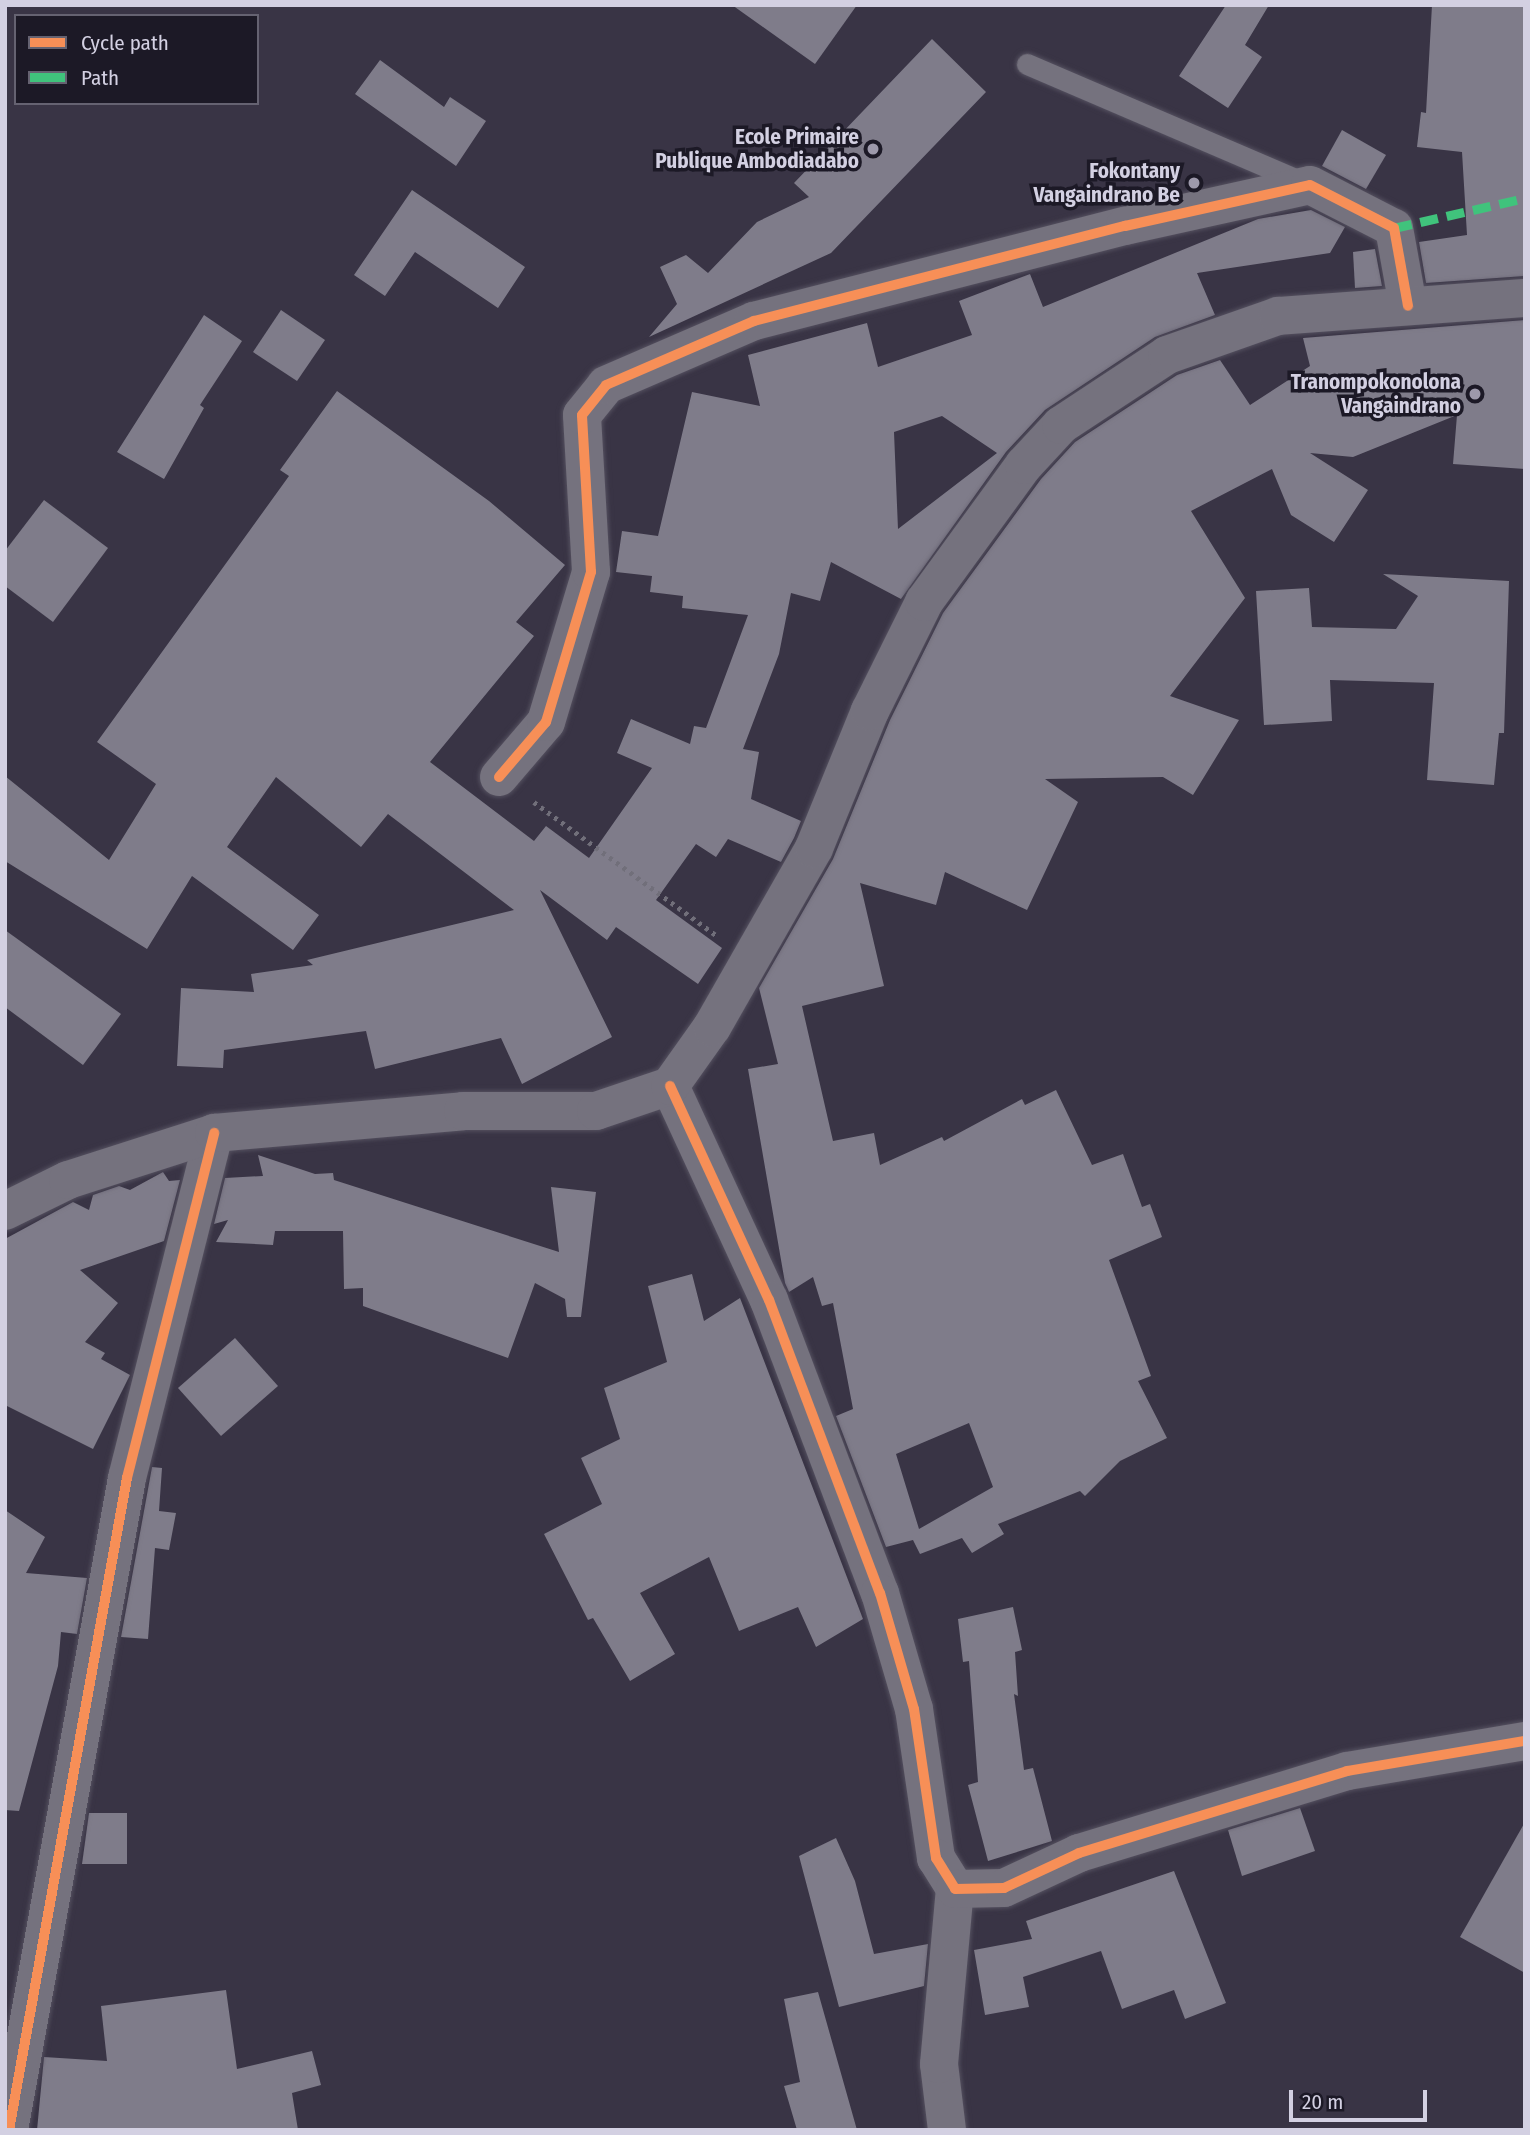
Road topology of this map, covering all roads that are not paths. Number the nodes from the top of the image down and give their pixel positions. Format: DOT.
graph roads {
  1 [pos="1027,64"];
  2 [pos="1310,185"];
  3 [pos="1525,298"];
  4 [pos="1408,306"];
  5 [pos="499,777"];
  6 [pos="670,1086"];
  7 [pos="214,1133"];
  8 [pos="5,1211"];
  9 [pos="1525,1741"];
  10 [pos="955,1889"];
  11 [pos="9,2130"];
  12 [pos="947,2130"];
  1 -- 2 [label="lane"];
  2 -- 4 [label="street"];
  2 -- 5 [label="street"];
  3 -- 4 [label="street"];
  4 -- 6 [label="street"];
  6 -- 7 [label="street"];
  6 -- 10 [label="street"];
  7 -- 8 [label="street"];
  7 -- 11 [label="street"];
  9 -- 10 [label="street"];
  10 -- 12 [label="street"];
}
